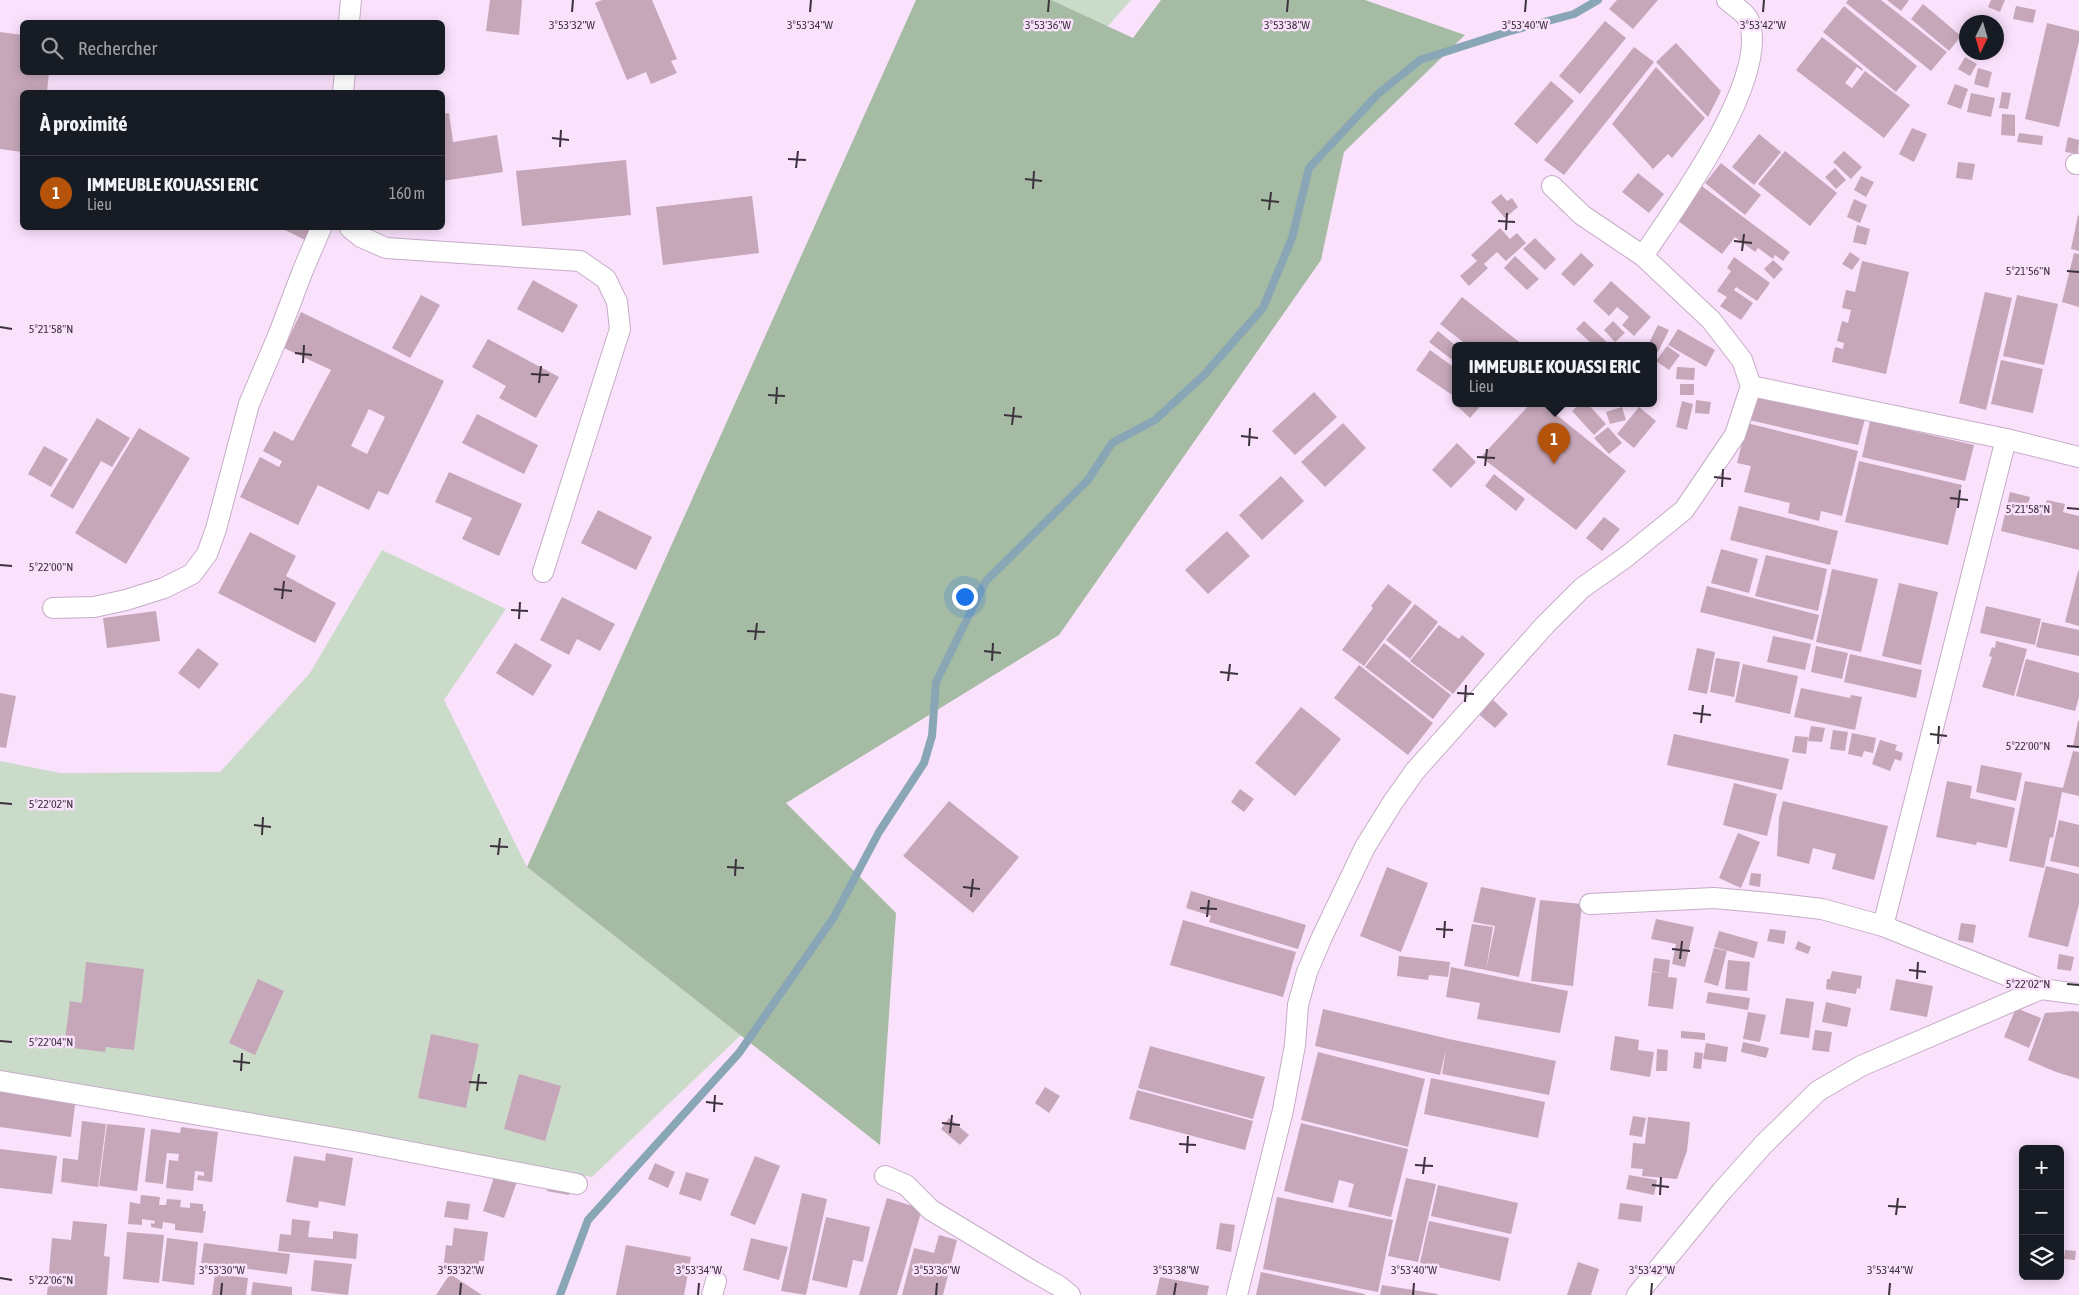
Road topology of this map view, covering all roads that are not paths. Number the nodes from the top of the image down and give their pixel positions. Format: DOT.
graph roads {
  1 [pos="351,0"];
  2 [pos="1739,3"];
  3 [pos="349,20"];
  4 [pos="345,75"];
  5 [pos="343,90"];
  6 [pos="1552,186"];
  7 [pos="320,230"];
  8 [pos="352,230"];
  9 [pos="1643,256"];
  10 [pos="1751,386"];
  11 [pos="2006,439"];
  12 [pos="2079,457"];
  13 [pos="543,572"];
  14 [pos="53,608"];
  15 [pos="1590,904"];
  16 [pos="1883,926"];
  17 [pos="2041,989"];
  18 [pos="2079,994"];
  19 [pos="0,1081"];
  20 [pos="885,1176"];
  21 [pos="577,1184"];
  22 [pos="1070,1295"];
  23 [pos="1237,1295"];
  24 [pos="1637,1295"];
  1 -- 3 [label="street"];
  2 -- 9 [label="street"];
  4 -- 5 [label="street"];
  6 -- 9 [label="street"];
  7 -- 14 [label="street"];
  8 -- 13 [label="street"];
  9 -- 10 [label="street"];
  10 -- 11 [label="street"];
  10 -- 23 [label="street"];
  11 -- 12 [label="street"];
  11 -- 16 [label="street"];
  15 -- 16 [label="street"];
  16 -- 17 [label="street"];
  17 -- 18 [label="street"];
  17 -- 24 [label="street"];
  19 -- 21 [label="street"];
  20 -- 22 [label="street"];
}
